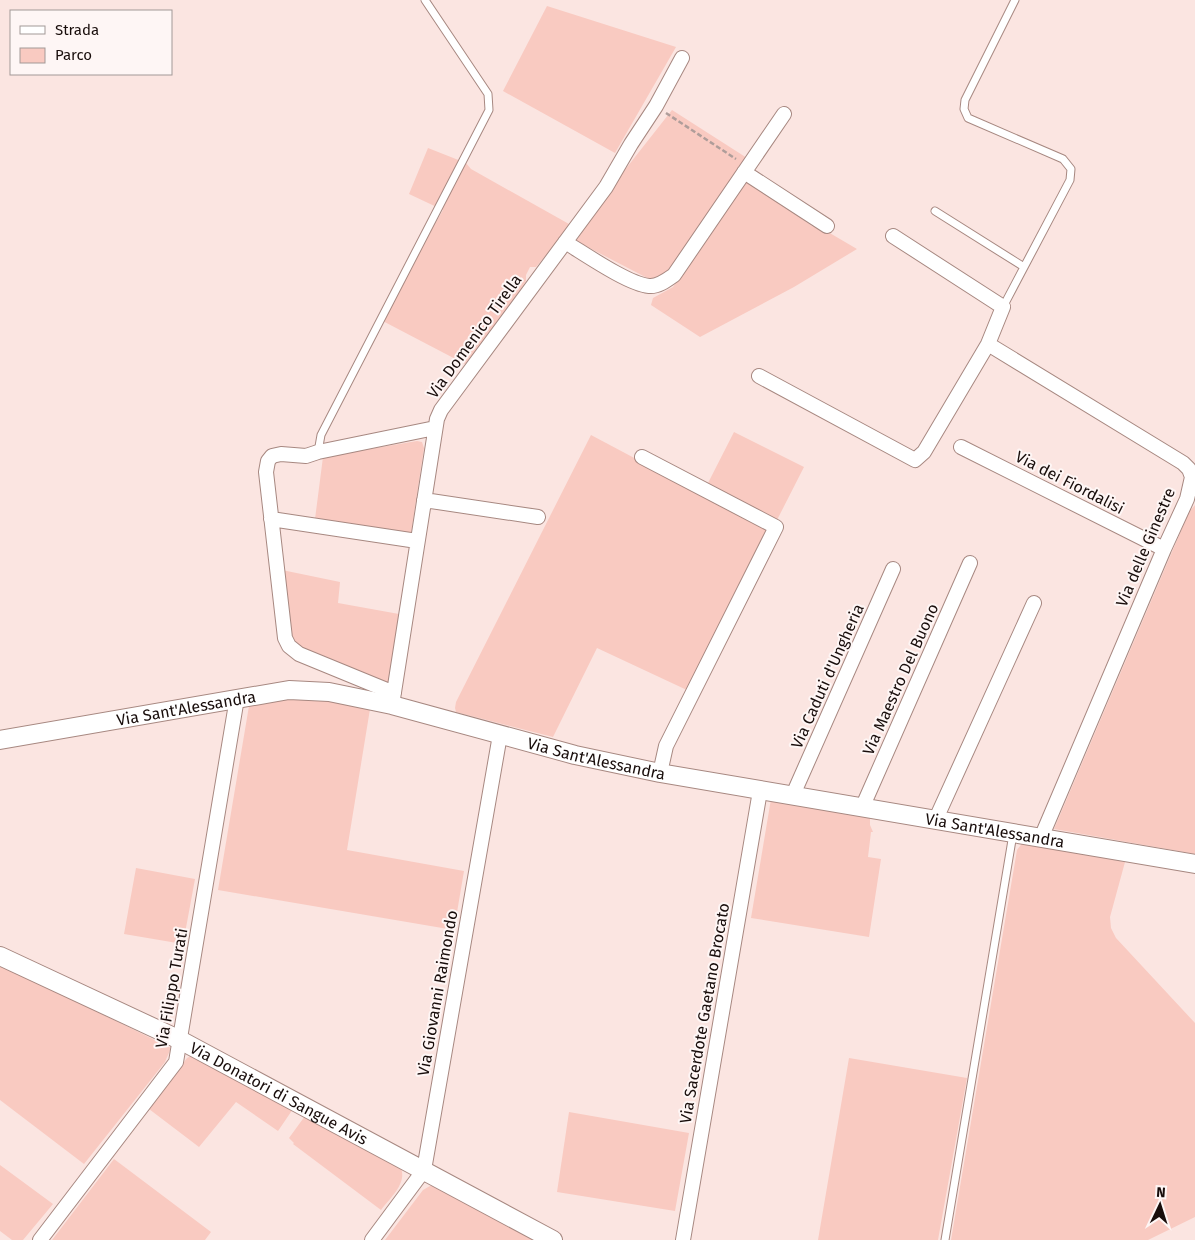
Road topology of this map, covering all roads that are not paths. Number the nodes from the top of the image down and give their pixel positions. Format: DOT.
graph roads {
  1 [pos="425,0"];
  2 [pos="1015,0"];
  3 [pos="682,58"];
  4 [pos="784,114"];
  5 [pos="745,169"];
  6 [pos="935,211"];
  7 [pos="827,226"];
  8 [pos="893,236"];
  9 [pos="565,242"];
  10 [pos="1024,267"];
  11 [pos="1003,307"];
  12 [pos="988,344"];
  13 [pos="759,376"];
  14 [pos="435,428"];
  15 [pos="961,447"];
  16 [pos="318,452"];
  17 [pos="642,457"];
  18 [pos="1191,495"];
  19 [pos="424,500"];
  20 [pos="538,517"];
  21 [pos="271,518"];
  22 [pos="417,541"];
  23 [pos="1164,549"];
  24 [pos="970,563"];
  25 [pos="893,569"];
  26 [pos="1034,602"];
  27 [pos="238,698"];
  28 [pos="393,699"];
  29 [pos="500,735"];
  30 [pos="0,740"];
  31 [pos="660,773"];
  32 [pos="760,791"];
  33 [pos="792,797"];
  34 [pos="862,808"];
  35 [pos="935,820"];
  36 [pos="1013,834"];
  37 [pos="1041,838"];
  38 [pos="1195,864"];
  39 [pos="0,956"];
  40 [pos="180,1040"];
  41 [pos="424,1170"];
  42 [pos="40,1240"];
  43 [pos="372,1240"];
  44 [pos="553,1240"];
  45 [pos="683,1240"];
  46 [pos="945,1240"];
  1 -- 16 [label="lane"];
  2 -- 10 [label="lane"];
  3 -- 9 [label="street, Via Domenico Tirella"];
  4 -- 5 [label="street"];
  5 -- 7 [label="street"];
  5 -- 9 [label="street"];
  6 -- 10 [label="lane"];
  8 -- 11 [label="street"];
  9 -- 14 [label="street, Via Domenico Tirella"];
  10 -- 11 [label="lane"];
  11 -- 12 [label="street"];
  12 -- 13 [label="street"];
  12 -- 18 [label="street, Via delle Ginestre"];
  14 -- 16 [label="street"];
  14 -- 19 [label="street, Via Domenico Tirella"];
  15 -- 23 [label="street, Via dei Fiordalisi"];
  16 -- 21 [label="street"];
  17 -- 31 [label="street"];
  18 -- 23 [label="street, Via delle Ginestre"];
  19 -- 20 [label="street"];
  19 -- 22 [label="street, Via Domenico Tirella"];
  21 -- 22 [label="street"];
  21 -- 28 [label="street"];
  22 -- 28 [label="street, Via Domenico Tirella"];
  23 -- 37 [label="street, Via delle Ginestre"];
  24 -- 34 [label="street, Via Maestro Del Buono"];
  25 -- 33 [label="street, Via Caduti d'Ungheria"];
  26 -- 35 [label="street"];
  27 -- 28 [label="street, Via Sant'Alessandra"];
  27 -- 30 [label="street, Via Sant'Alessandra"];
  27 -- 40 [label="street, Via Filippo Turati"];
  28 -- 29 [label="street, Via Sant'Alessandra"];
  29 -- 31 [label="street, Via Sant'Alessandra"];
  29 -- 41 [label="street, Via Giovanni Raimondo"];
  31 -- 32 [label="street, Via Sant'Alessandra"];
  32 -- 33 [label="street, Via Sant'Alessandra"];
  32 -- 45 [label="street, Via Sacerdote Gaetano Brocato"];
  33 -- 34 [label="street, Via Sant'Alessandra"];
  34 -- 35 [label="street, Via Sant'Alessandra"];
  35 -- 36 [label="street, Via Sant'Alessandra"];
  36 -- 37 [label="street, Via Sant'Alessandra"];
  36 -- 46 [label="lane"];
  37 -- 38 [label="street, Via Sant'Alessandra"];
  39 -- 40 [label="street, Via Donatori di Sangue Avis"];
  40 -- 41 [label="street, Via Donatori di Sangue Avis"];
  40 -- 42 [label="street, Via Filippo Turati"];
  41 -- 43 [label="street, Via Giovanni Raimondo"];
  41 -- 44 [label="street, Via Donatori di Sangue Avis"];
}
